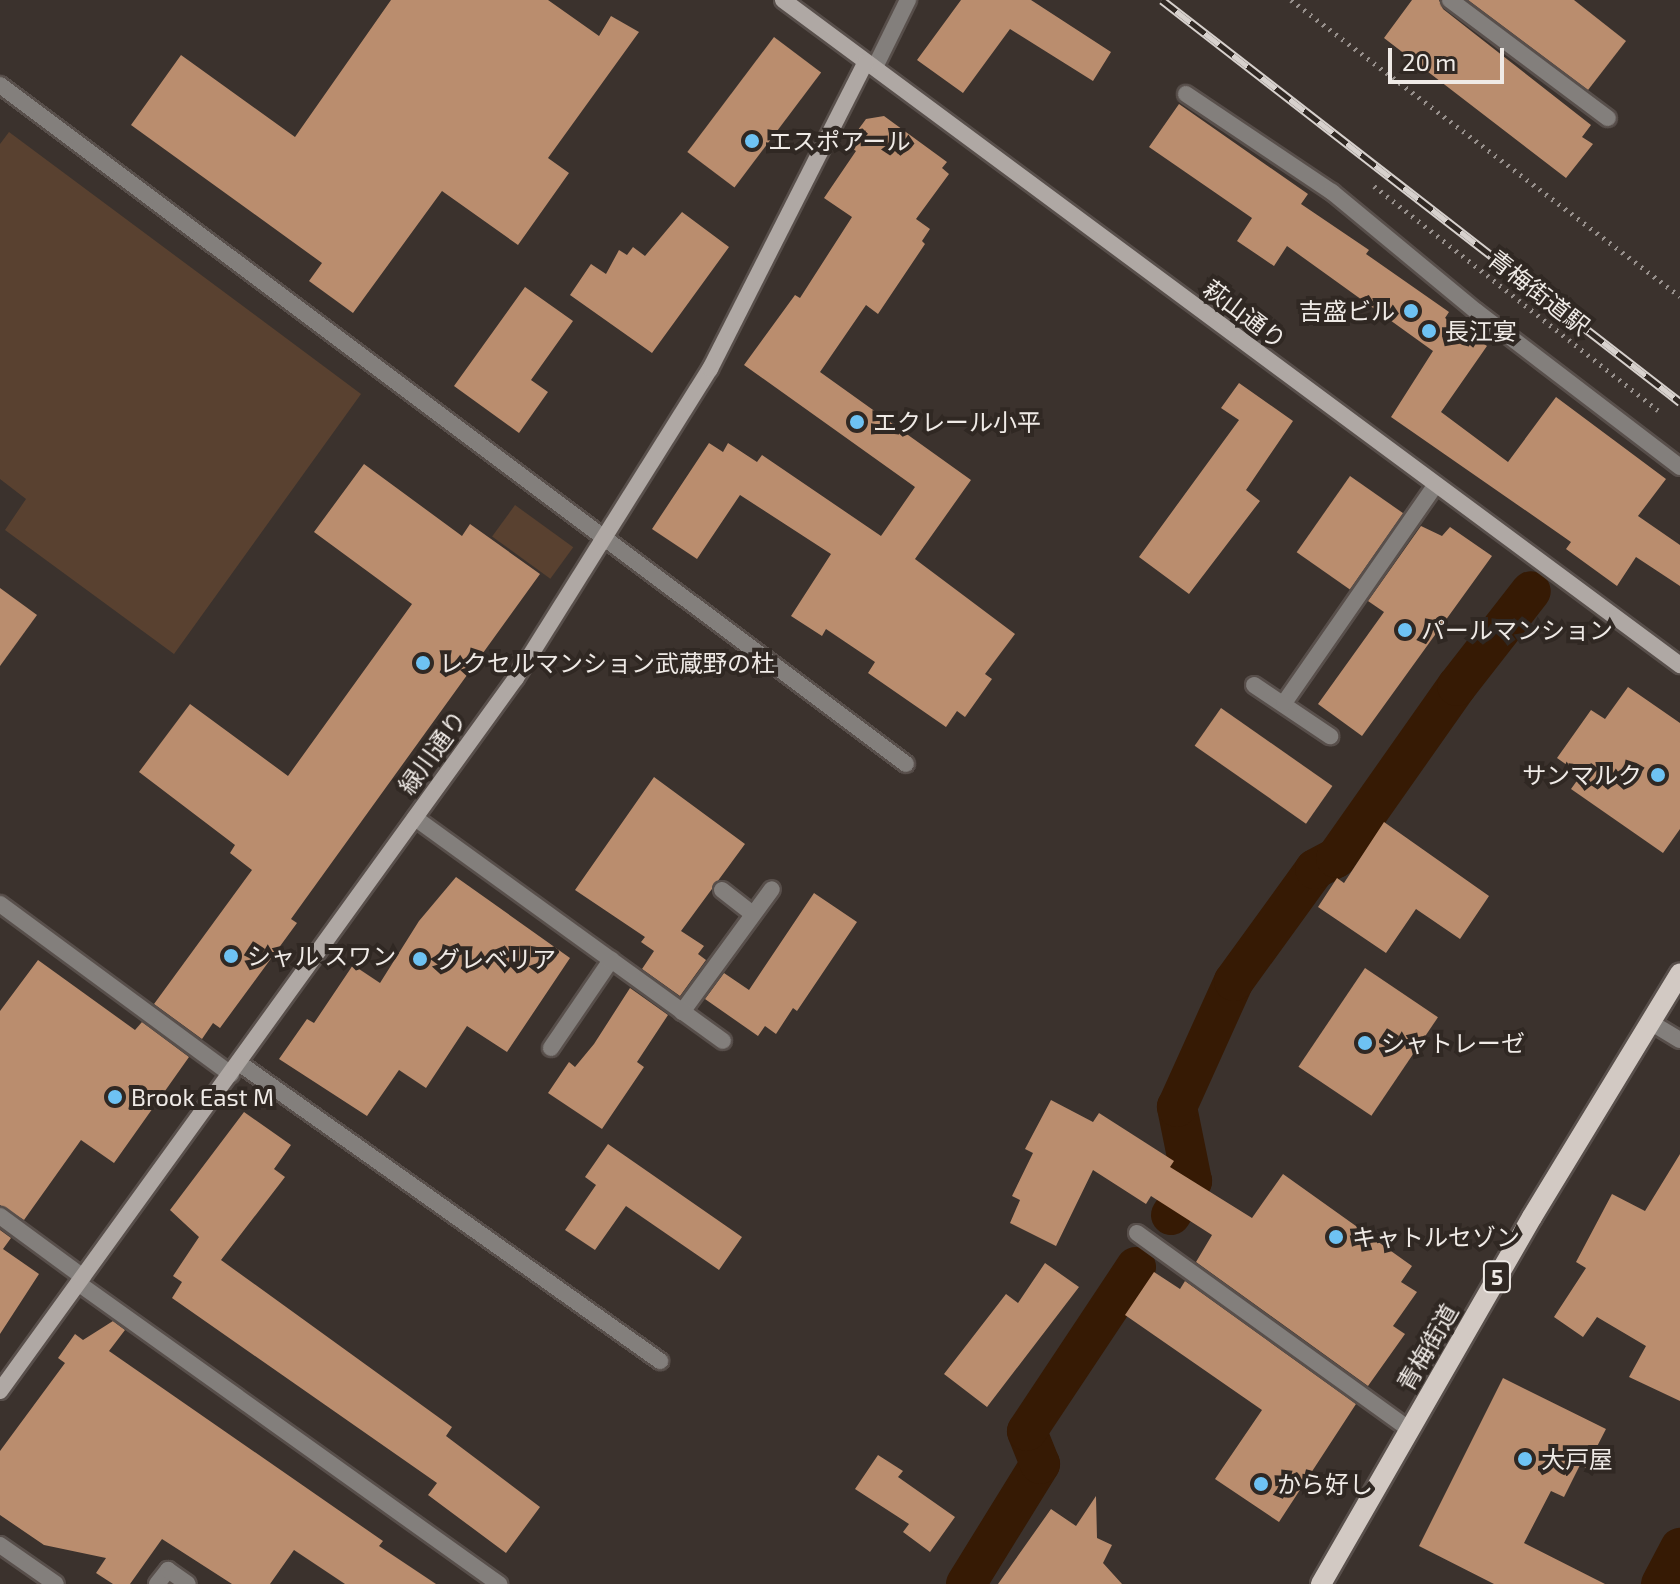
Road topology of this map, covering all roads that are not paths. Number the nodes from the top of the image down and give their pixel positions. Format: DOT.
graph roads {
  1 [pos="783,0"];
  2 [pos="908,0"];
  3 [pos="1450,0"];
  4 [pos="870,64"];
  5 [pos="0,85"];
  6 [pos="1186,94"];
  7 [pos="1608,118"];
  8 [pos="1680,467"];
  9 [pos="1435,486"];
  10 [pos="605,540"];
  11 [pos="1680,665"];
  12 [pos="1254,685"];
  13 [pos="1284,703"];
  14 [pos="1330,736"];
  15 [pos="906,764"];
  16 [pos="415,818"];
  17 [pos="772,889"];
  18 [pos="722,890"];
  19 [pos="0,904"];
  20 [pos="753,914"];
  21 [pos="611,960"];
  22 [pos="1680,974"];
  23 [pos="682,1012"];
  24 [pos="1650,1022"];
  25 [pos="1680,1040"];
  26 [pos="723,1041"];
  27 [pos="551,1048"];
  28 [pos="235,1069"];
  29 [pos="0,1216"];
  30 [pos="1137,1233"];
  31 [pos="81,1280"];
  32 [pos="660,1361"];
  33 [pos="0,1391"];
  34 [pos="1410,1430"];
  35 [pos="0,1545"];
  36 [pos="56,1584"];
  37 [pos="157,1584"];
  38 [pos="188,1584"];
  39 [pos="499,1584"];
  40 [pos="1321,1584"];
  1 -- 4 [label="street, 萩山通り"];
  2 -- 4 [label="street"];
  3 -- 7 [label="street"];
  4 -- 9 [label="street, 萩山通り"];
  4 -- 10 [label="street, 緑川通り"];
  5 -- 10 [label="street"];
  6 -- 8 [label="street"];
  9 -- 11 [label="street, 萩山通り"];
  9 -- 13 [label="street"];
  10 -- 15 [label="street"];
  10 -- 16 [label="street, 緑川通り"];
  12 -- 13 [label="street"];
  13 -- 14 [label="street"];
  16 -- 21 [label="street"];
  16 -- 28 [label="street, 緑川通り"];
  17 -- 20 [label="street"];
  18 -- 20 [label="street"];
  19 -- 28 [label="street"];
  20 -- 23 [label="street"];
  21 -- 23 [label="street"];
  21 -- 27 [label="street"];
  22 -- 24 [label="main road, 青梅街道 / 5"];
  23 -- 26 [label="street"];
  24 -- 25 [label="street"];
  24 -- 34 [label="main road, 青梅街道 / 5"];
  28 -- 31 [label="street, 緑川通り"];
  28 -- 32 [label="street"];
  29 -- 31 [label="street"];
  30 -- 34 [label="street"];
  31 -- 33 [label="street, 緑川通り"];
  31 -- 39 [label="street"];
  34 -- 40 [label="main road, 青梅街道 / 5"];
  35 -- 36 [label="street"];
  37 -- 38 [label="street"];
}
